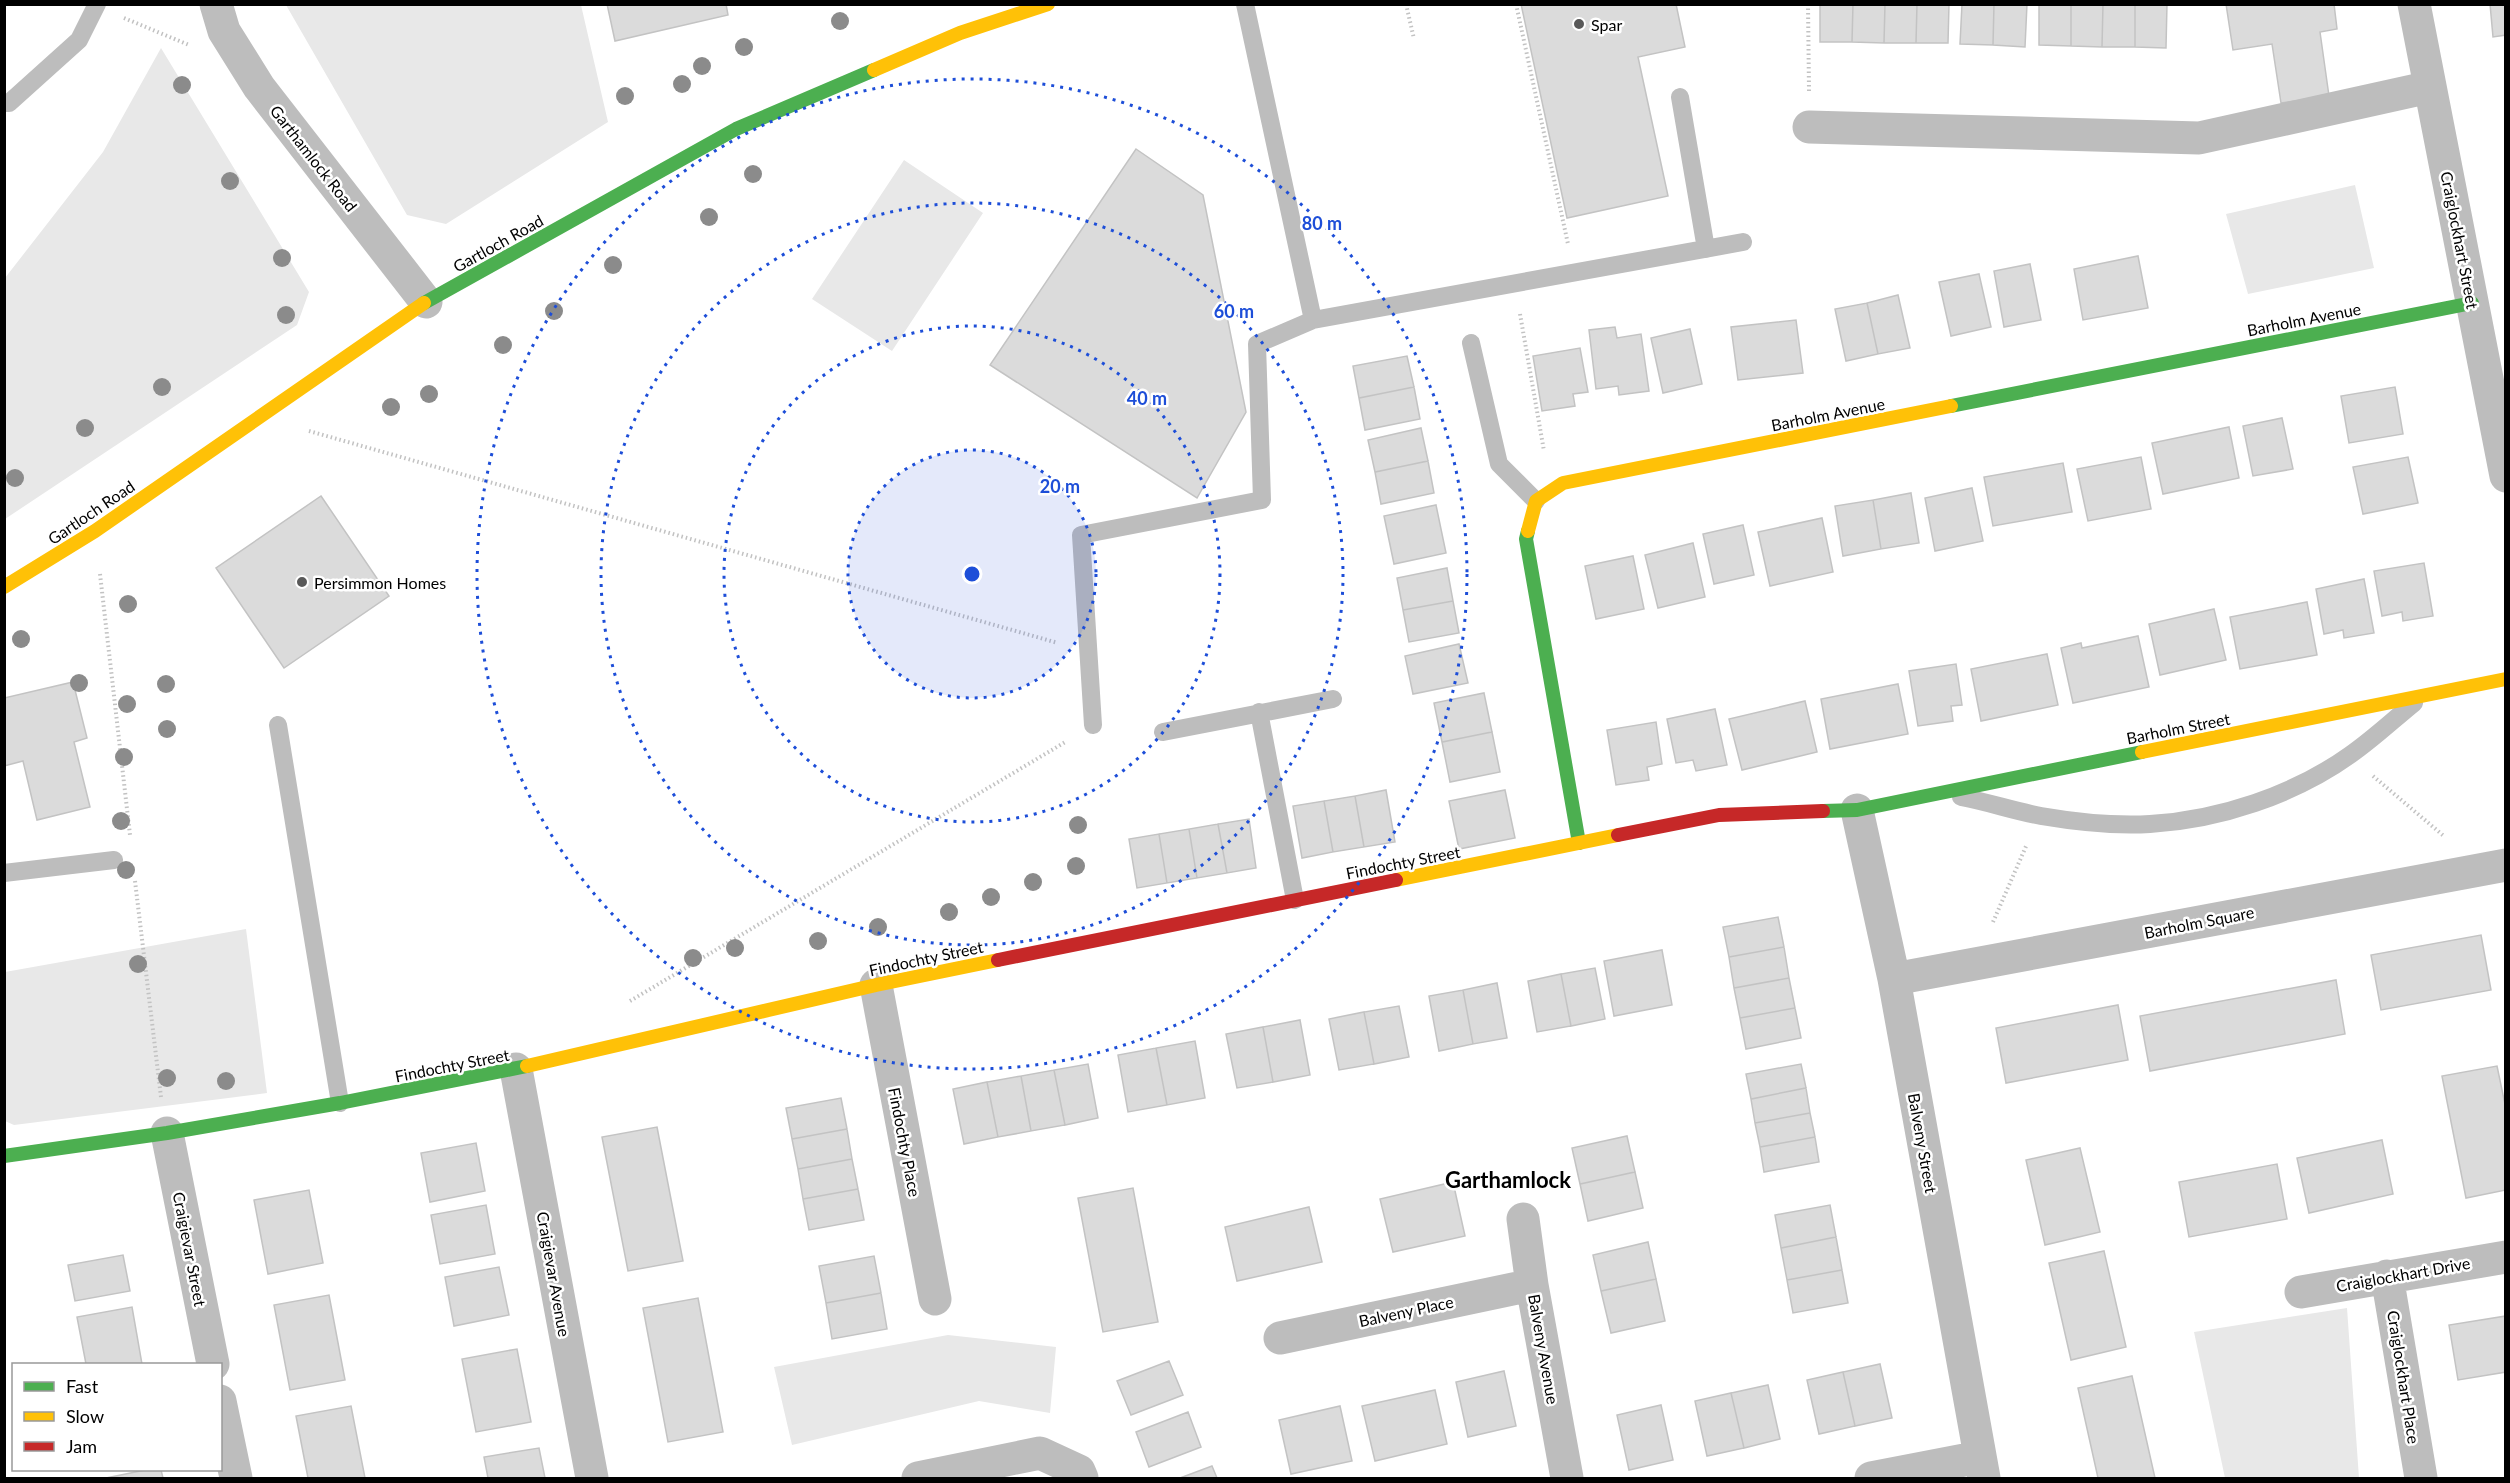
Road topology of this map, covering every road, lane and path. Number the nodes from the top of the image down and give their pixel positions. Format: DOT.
graph roads {
  1 [pos="1048,4"];
  2 [pos="1245,4"];
  3 [pos="1406,4"];
  4 [pos="1516,4"];
  5 [pos="1808,4"];
  6 [pos="2414,4"];
  7 [pos="97,6"];
  8 [pos="220,18"];
  9 [pos="1414,39"];
  10 [pos="2430,87"];
  11 [pos="1680,97"];
  12 [pos="4,103"];
  13 [pos="1809,127"];
  14 [pos="1743,242"];
  15 [pos="1706,249"];
  16 [pos="1574,273"];
  17 [pos="1514,284"];
  18 [pos="426,303"];
  19 [pos="2472,303"];
  20 [pos="1314,320"];
  21 [pos="1471,343"];
  22 [pos="259,417"];
  23 [pos="2505,476"];
  24 [pos="1551,490"];
  25 [pos="1536,501"];
  26 [pos="4,587"];
  27 [pos="1087,652"];
  28 [pos="2505,679"];
  29 [pos="2422,696"];
  30 [pos="1333,699"];
  31 [pos="1259,712"];
  32 [pos="278,725"];
  33 [pos="1093,725"];
  34 [pos="1164,732"];
  35 [pos="2350,755"];
  36 [pos="1938,793"];
  37 [pos="1857,810"];
  38 [pos="2039,816"];
  39 [pos="1579,843"];
  40 [pos="114,860"];
  41 [pos="2494,867"];
  42 [pos="4,873"];
  43 [pos="1295,900"];
  44 [pos="1975,963"];
  45 [pos="1894,979"];
  46 [pos="876,985"];
  47 [pos="629,1002"];
  48 [pos="516,1069"];
  49 [pos="340,1103"];
  50 [pos="167,1133"];
  51 [pos="4,1155"];
  52 [pos="1523,1219"];
  53 [pos="2505,1257"];
  54 [pos="2387,1276"];
  55 [pos="1532,1285"];
  56 [pos="2301,1292"];
  57 [pos="935,1299"];
  58 [pos="1280,1338"];
  59 [pos="213,1363"];
  60 [pos="222,1411"];
  61 [pos="1982,1468"];
  62 [pos="236,1479"];
  63 [pos="592,1479"];
  64 [pos="918,1479"];
  65 [pos="1082,1479"];
  66 [pos="1568,1479"];
  67 [pos="1871,1479"];
  68 [pos="2421,1479"];
  1 -- 18 [label="street, Gartloch Road"];
  2 -- 20 [label="lane"];
  3 -- 9 [label="path"];
  4 -- 16 [label="path"];
  5 -- 13 [label="path"];
  6 -- 10 [label="street, Craiglockhart Street"];
  7 -- 8 [label="path"];
  7 -- 12 [label="lane"];
  8 -- 18 [label="street, Garthamlock Road"];
  10 -- 13 [label="street"];
  10 -- 19 [label="street, Craiglockhart Street"];
  11 -- 15 [label="lane"];
  14 -- 15 [label="lane"];
  15 -- 16 [label="lane"];
  16 -- 17 [label="lane"];
  17 -- 20 [label="lane"];
  17 -- 24 [label="path"];
  18 -- 22 [label="street, Gartloch Road"];
  19 -- 23 [label="street, Craiglockhart Street"];
  19 -- 24 [label="street, Barholm Avenue"];
  20 -- 27 [label="lane"];
  21 -- 25 [label="lane"];
  22 -- 26 [label="street, Gartloch Road"];
  22 -- 27 [label="path"];
  24 -- 25 [label="street, Barholm Avenue"];
  25 -- 39 [label="street"];
  27 -- 33 [label="lane"];
  28 -- 29 [label="street, Barholm Street"];
  29 -- 35 [label="lane"];
  29 -- 36 [label="street, Barholm Street"];
  30 -- 31 [label="lane"];
  31 -- 34 [label="lane"];
  31 -- 43 [label="lane"];
  32 -- 49 [label="lane"];
  33 -- 47 [label="path"];
  35 -- 38 [label="lane"];
  35 -- 41 [label="path"];
  36 -- 37 [label="street, Barholm Street"];
  36 -- 38 [label="lane"];
  37 -- 39 [label="street, Findochty Street"];
  37 -- 45 [label="street, Balveny Street"];
  38 -- 44 [label="path"];
  39 -- 43 [label="street, Findochty Street"];
  40 -- 42 [label="lane"];
  41 -- 44 [label="street, Barholm Square"];
  43 -- 46 [label="street, Findochty Street"];
  44 -- 45 [label="street, Barholm Square"];
  45 -- 61 [label="street, Balveny Street"];
  46 -- 48 [label="street, Findochty Street"];
  46 -- 57 [label="street, Findochty Place"];
  48 -- 49 [label="street, Findochty Street"];
  48 -- 63 [label="street, Craigievar Avenue"];
  49 -- 50 [label="street, Findochty Street"];
  50 -- 51 [label="street, Findochty Street"];
  50 -- 59 [label="street, Craigievar Street"];
  52 -- 55 [label="street, Balveny Avenue"];
  53 -- 54 [label="street, Craiglockhart Drive"];
  54 -- 56 [label="street, Craiglockhart Drive"];
  54 -- 68 [label="street, Craiglockhart Place"];
  55 -- 58 [label="street, Balveny Place"];
  55 -- 66 [label="street, Balveny Avenue"];
  60 -- 62 [label="street"];
  61 -- 67 [label="street"];
  64 -- 65 [label="street"];
}
